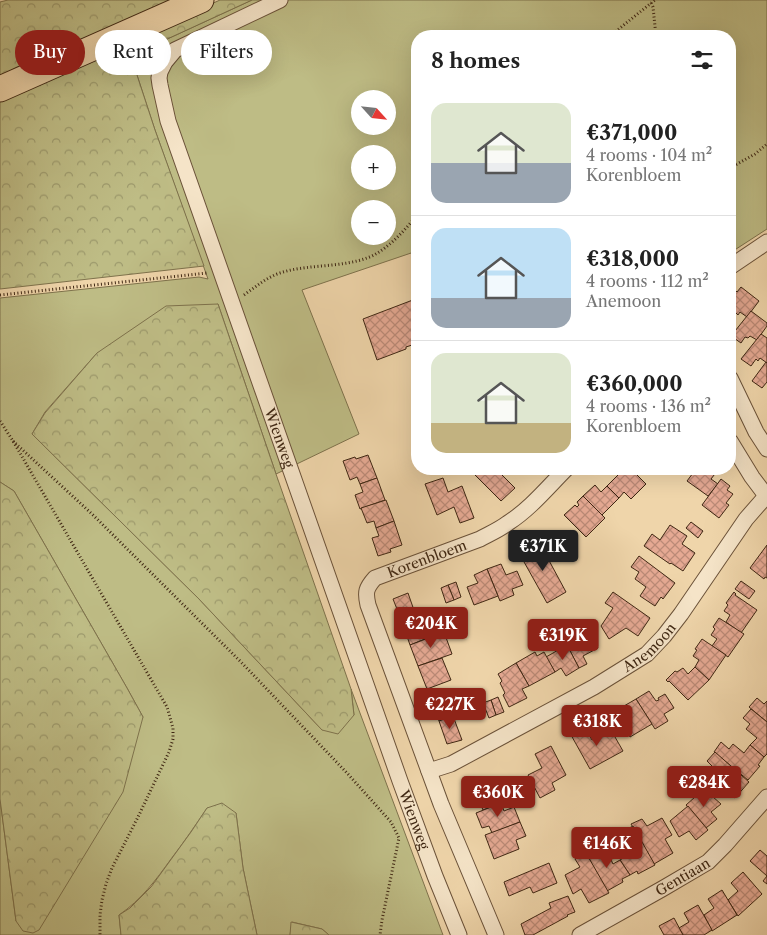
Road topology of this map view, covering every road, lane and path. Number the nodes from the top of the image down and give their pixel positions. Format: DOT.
graph roads {
  1 [pos="201,0"];
  2 [pos="280,0"];
  3 [pos="655,0"];
  4 [pos="651,3"];
  5 [pos="617,30"];
  6 [pos="655,30"];
  7 [pos="0,89"];
  8 [pos="767,144"];
  9 [pos="736,165"];
  10 [pos="411,222"];
  11 [pos="767,242"];
  12 [pos="736,262"];
  13 [pos="220,271"];
  14 [pos="0,295"];
  15 [pos="232,304"];
  16 [pos="736,390"];
  17 [pos="0,421"];
  18 [pos="13,441"];
  19 [pos="767,449"];
  20 [pos="736,451"];
  21 [pos="560,475"];
  22 [pos="767,496"];
  23 [pos="430,771"];
  24 [pos="767,797"];
  25 [pos="100,935"];
  26 [pos="380,935"];
  27 [pos="459,935"];
  28 [pos="496,935"];
  29 [pos="580,935"];
  1 -- 7 [label="highway"];
  2 -- 13 [label="street, Wienweg"];
  3 -- 4 [label="path"];
  4 -- 5 [label="path"];
  4 -- 6 [label="path"];
  8 -- 9 [label="path"];
  10 -- 15 [label="path"];
  11 -- 12 [label="street"];
  13 -- 14 [label="path"];
  13 -- 15 [label="street, Wienweg"];
  15 -- 27 [label="street, Wienweg"];
  16 -- 19 [label="street"];
  17 -- 18 [label="path"];
  18 -- 25 [label="path"];
  18 -- 26 [label="path"];
  20 -- 22 [label="street"];
  21 -- 23 [label="street, Korenbloem"];
  22 -- 23 [label="street, Anemoon"];
  23 -- 28 [label="street, Korenbloem"];
  24 -- 29 [label="street, Gentiaan"];
}
